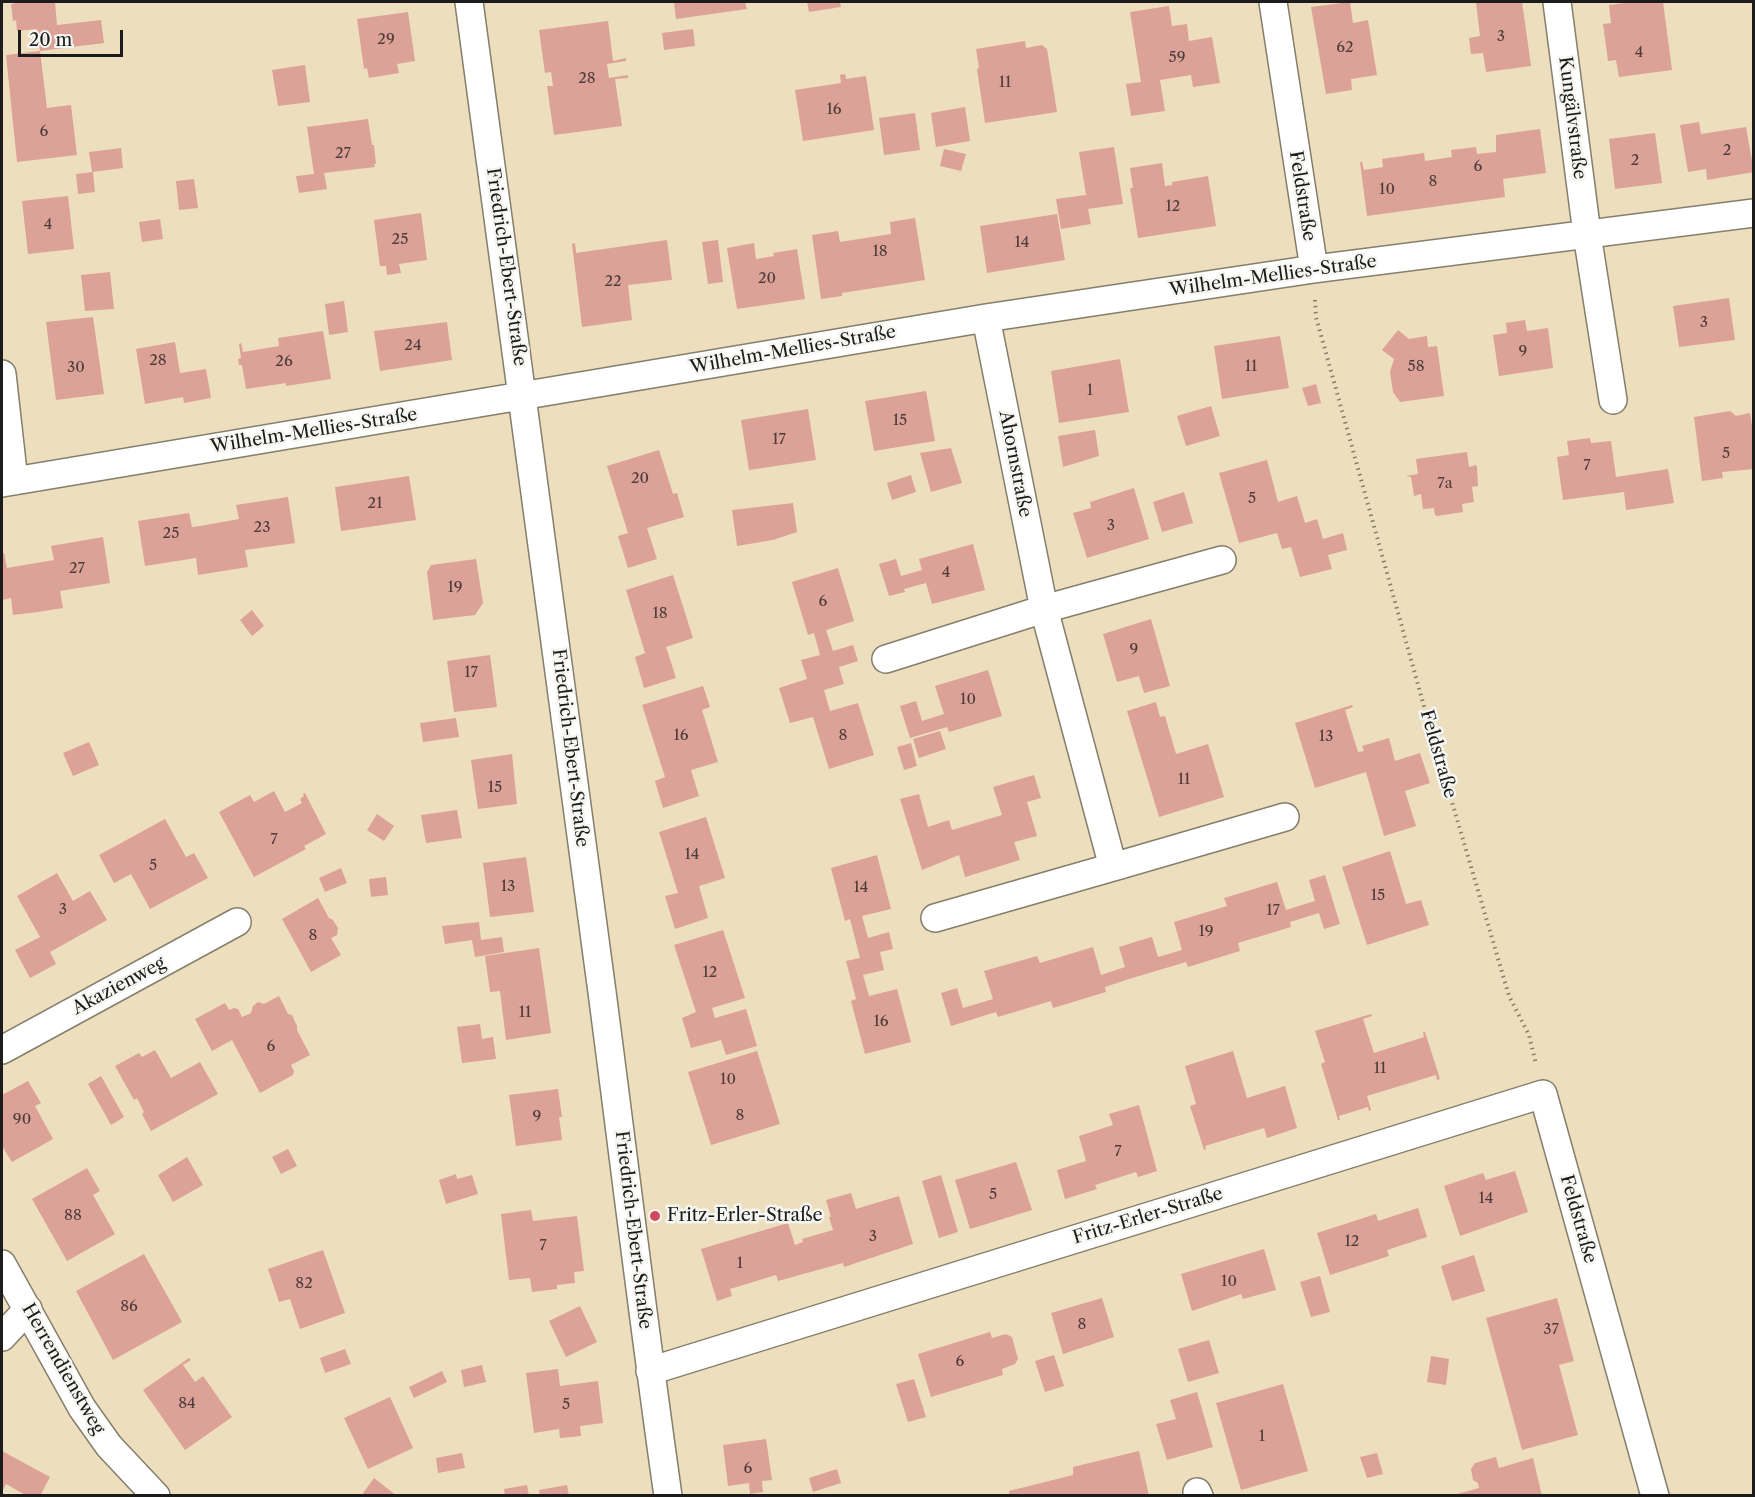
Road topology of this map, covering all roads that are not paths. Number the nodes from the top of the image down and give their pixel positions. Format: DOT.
graph roads {
  1 [pos="469,2"];
  2 [pos="1273,2"];
  3 [pos="1557,2"];
  4 [pos="1754,213"];
  5 [pos="1587,234"];
  6 [pos="1314,269"];
  7 [pos="986,318"];
  8 [pos="2,374"];
  9 [pos="524,396"];
  10 [pos="1613,400"];
  11 [pos="8,482"];
  12 [pos="1222,560"];
  13 [pos="1044,609"];
  14 [pos="886,659"];
  15 [pos="1285,817"];
  16 [pos="1113,867"];
  17 [pos="935,918"];
  18 [pos="237,922"];
  19 [pos="2,1050"];
  20 [pos="1543,1094"];
  21 [pos="2,1264"];
  22 [pos="28,1309"];
  23 [pos="2,1337"];
  24 [pos="650,1371"];
  25 [pos="156,1496"];
  26 [pos="668,1496"];
  27 [pos="1655,1496"];
  1 -- 9 [label="street, Friedrich-Ebert-Straße"];
  2 -- 6 [label="street, Feldstraße"];
  3 -- 5 [label="street, Kungälvstraße"];
  4 -- 5 [label="street, Wilhelm-Mellies-Straße"];
  5 -- 6 [label="street, Wilhelm-Mellies-Straße"];
  5 -- 10 [label="street"];
  6 -- 7 [label="street, Wilhelm-Mellies-Straße"];
  7 -- 9 [label="street, Wilhelm-Mellies-Straße"];
  7 -- 13 [label="street, Ahornstraße"];
  8 -- 11 [label="street"];
  9 -- 11 [label="street, Wilhelm-Mellies-Straße"];
  9 -- 24 [label="street, Friedrich-Ebert-Straße"];
  12 -- 13 [label="street"];
  13 -- 14 [label="street"];
  13 -- 16 [label="street, Ahornstraße"];
  15 -- 16 [label="street"];
  16 -- 17 [label="street"];
  18 -- 19 [label="street, Akazienweg"];
  20 -- 24 [label="street, Fritz-Erler-Straße"];
  20 -- 27 [label="street, Feldstraße"];
  21 -- 22 [label="street, Herrendienstweg"];
  22 -- 23 [label="street"];
  22 -- 25 [label="street, Herrendienstweg"];
  24 -- 26 [label="street, Friedrich-Ebert-Straße"];
}
